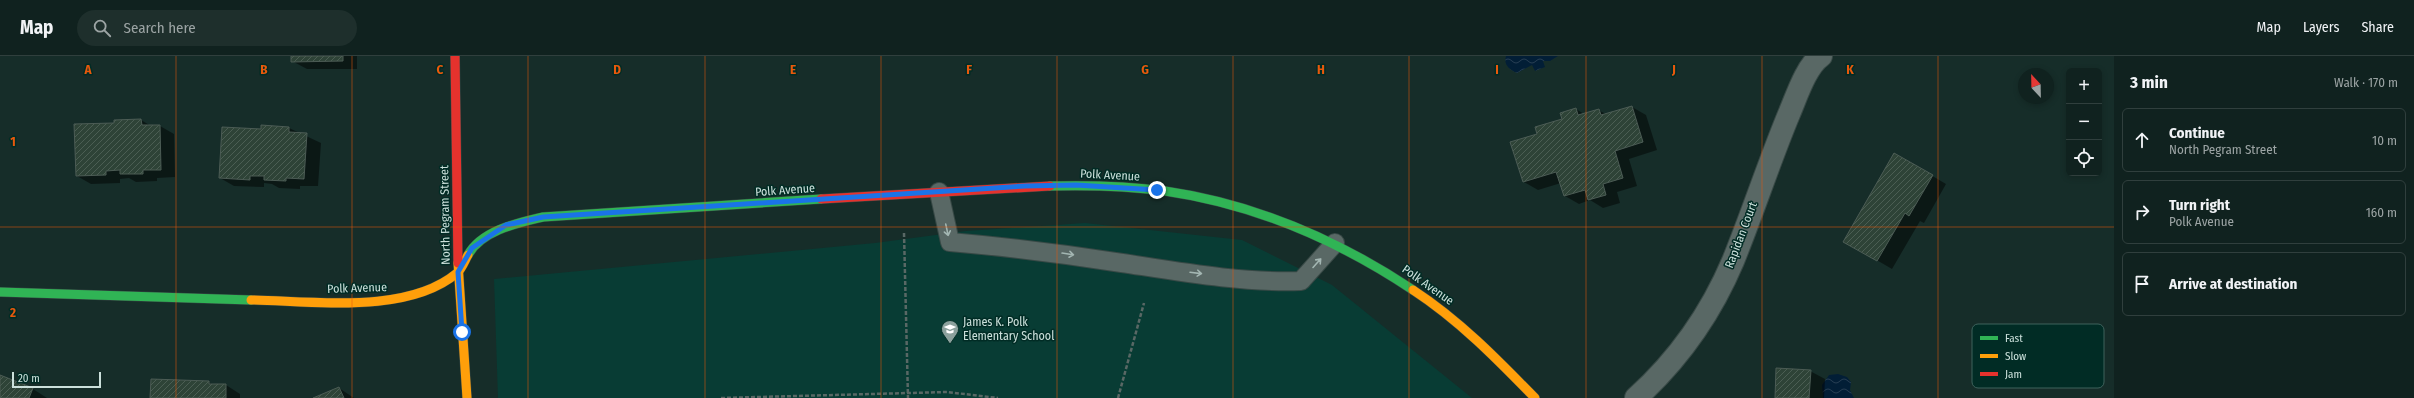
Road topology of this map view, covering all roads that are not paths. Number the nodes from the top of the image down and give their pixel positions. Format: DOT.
graph roads {
  1 [pos="455,56"];
  2 [pos="1821,56"];
  3 [pos="939,192"];
  4 [pos="1335,243"];
  5 [pos="458,272"];
  6 [pos="0,292"];
  7 [pos="467,398"];
  8 [pos="1535,398"];
  9 [pos="1636,398"];
  1 -- 5 [label="street, North Pegram Street"];
  2 -- 9 [label="street, Rapidan Court"];
  3 -- 4 [label="street, Polk Avenue"];
  3 -- 4 [label="lane, one-way"];
  3 -- 5 [label="street, Polk Avenue"];
  4 -- 8 [label="street, Polk Avenue"];
  5 -- 6 [label="street, Polk Avenue"];
  5 -- 7 [label="street, North Pegram Street"];
}
